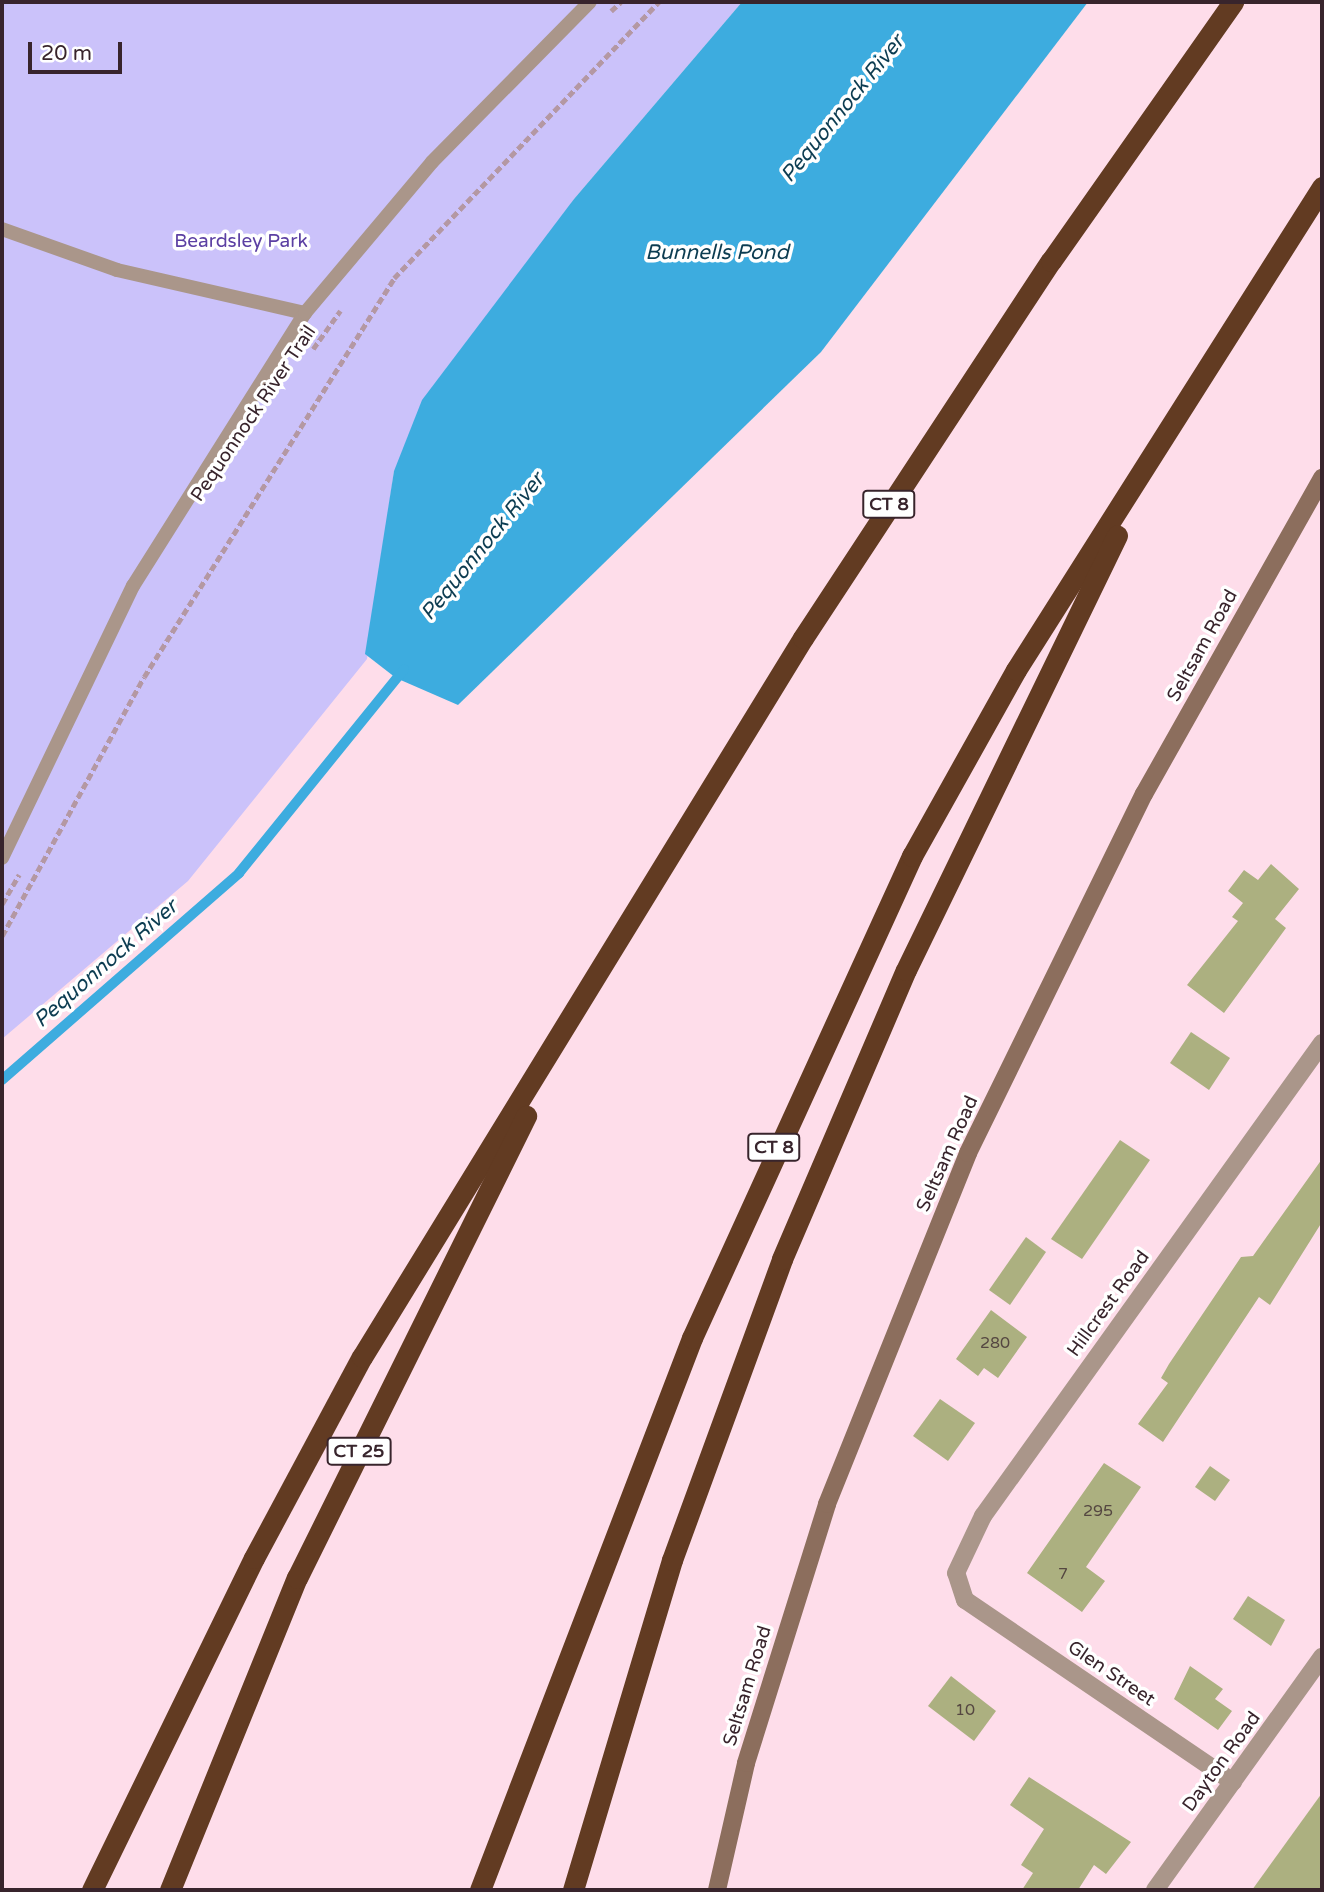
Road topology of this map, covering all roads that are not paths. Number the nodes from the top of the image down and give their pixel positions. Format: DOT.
graph roads {
  1 [pos="590,2"];
  2 [pos="1233,2"];
  3 [pos="1322,187"];
  4 [pos="2,229"];
  5 [pos="305,313"];
  6 [pos="1159,448"];
  7 [pos="1322,478"];
  8 [pos="2,858"];
  9 [pos="572,1023"];
  10 [pos="1322,1043"];
  11 [pos="965,1600"];
  12 [pos="1322,1657"];
  13 [pos="1233,1782"];
  14 [pos="92,1890"];
  15 [pos="170,1890"];
  16 [pos="480,1890"];
  17 [pos="573,1890"];
  18 [pos="717,1890"];
  19 [pos="1155,1890"];
  1 -- 5 [label="lane"];
  2 -- 9 [label="highway, CT 8"];
  3 -- 6 [label="highway, CT 8"];
  4 -- 5 [label="lane"];
  5 -- 8 [label="lane"];
  6 -- 16 [label="highway, CT 8"];
  6 -- 17 [label="highway"];
  7 -- 18 [label="main road, Seltsam Road"];
  9 -- 14 [label="highway, CT 8"];
  9 -- 15 [label="highway, CT 25"];
  10 -- 11 [label="street, Hillcrest Road"];
  11 -- 13 [label="street, Glen Street"];
  12 -- 13 [label="street, Dayton Road"];
  13 -- 19 [label="street, Dayton Road"];
}
